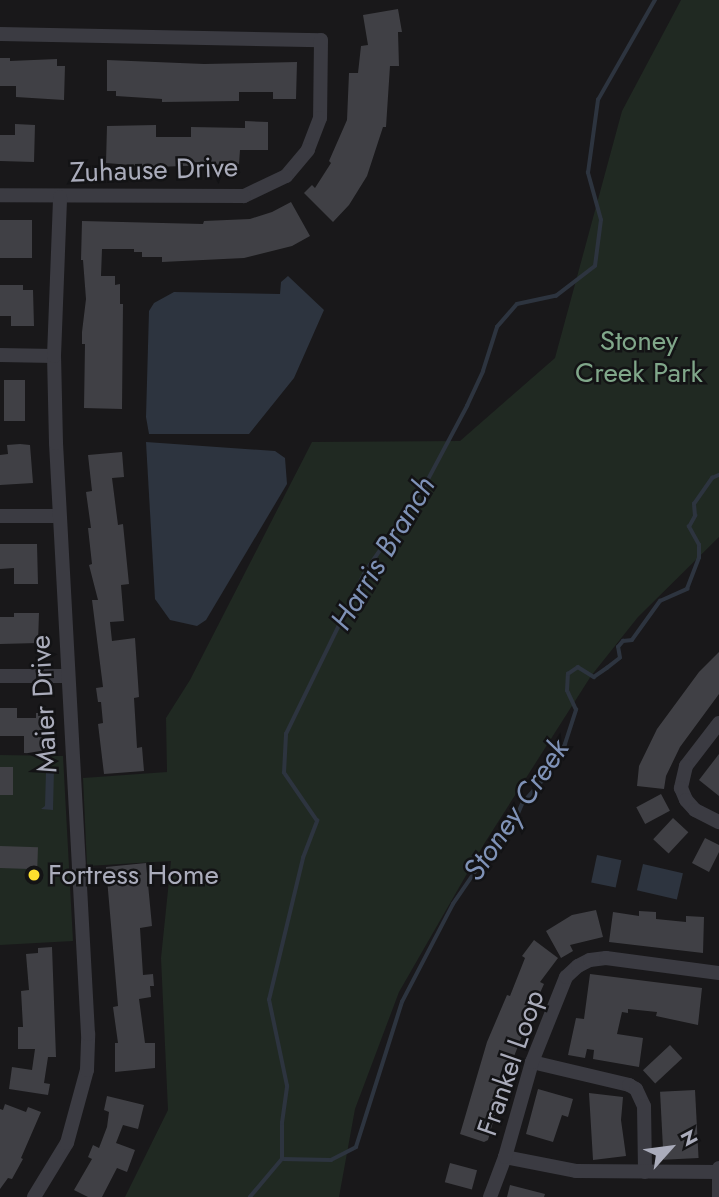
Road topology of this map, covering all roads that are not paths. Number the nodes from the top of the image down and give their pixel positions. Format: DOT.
graph roads {
  1 [pos="0,34"];
  2 [pos="0,195"];
  3 [pos="60,197"];
  4 [pos="0,355"];
  5 [pos="54,356"];
  6 [pos="0,516"];
  7 [pos="59,516"];
  8 [pos="0,676"];
  9 [pos="66,676"];
  10 [pos="719,723"];
  11 [pos="719,822"];
  12 [pos="719,973"];
  13 [pos="532,1062"];
  14 [pos="505,1157"];
  15 [pos="719,1171"];
  16 [pos="645,1172"];
  17 [pos="34,1197"];
  18 [pos="490,1197"];
  19 [pos="719,1197"];
  1 -- 3 [label="street, Zuhause Drive"];
  2 -- 3 [label="street, Zuhause Drive"];
  3 -- 5 [label="street, Maier Drive"];
  4 -- 5 [label="street"];
  5 -- 7 [label="street, Maier Drive"];
  6 -- 7 [label="street"];
  7 -- 9 [label="street, Maier Drive"];
  8 -- 9 [label="street"];
  9 -- 17 [label="street, Maier Drive"];
  10 -- 11 [label="street"];
  12 -- 13 [label="street, Frankel Loop"];
  13 -- 14 [label="street, Frankel Loop"];
  13 -- 16 [label="street"];
  14 -- 16 [label="street, Frankel Loop"];
  14 -- 18 [label="street, Frankel Loop"];
  15 -- 16 [label="street, Frankel Loop"];
  15 -- 19 [label="street"];
}
